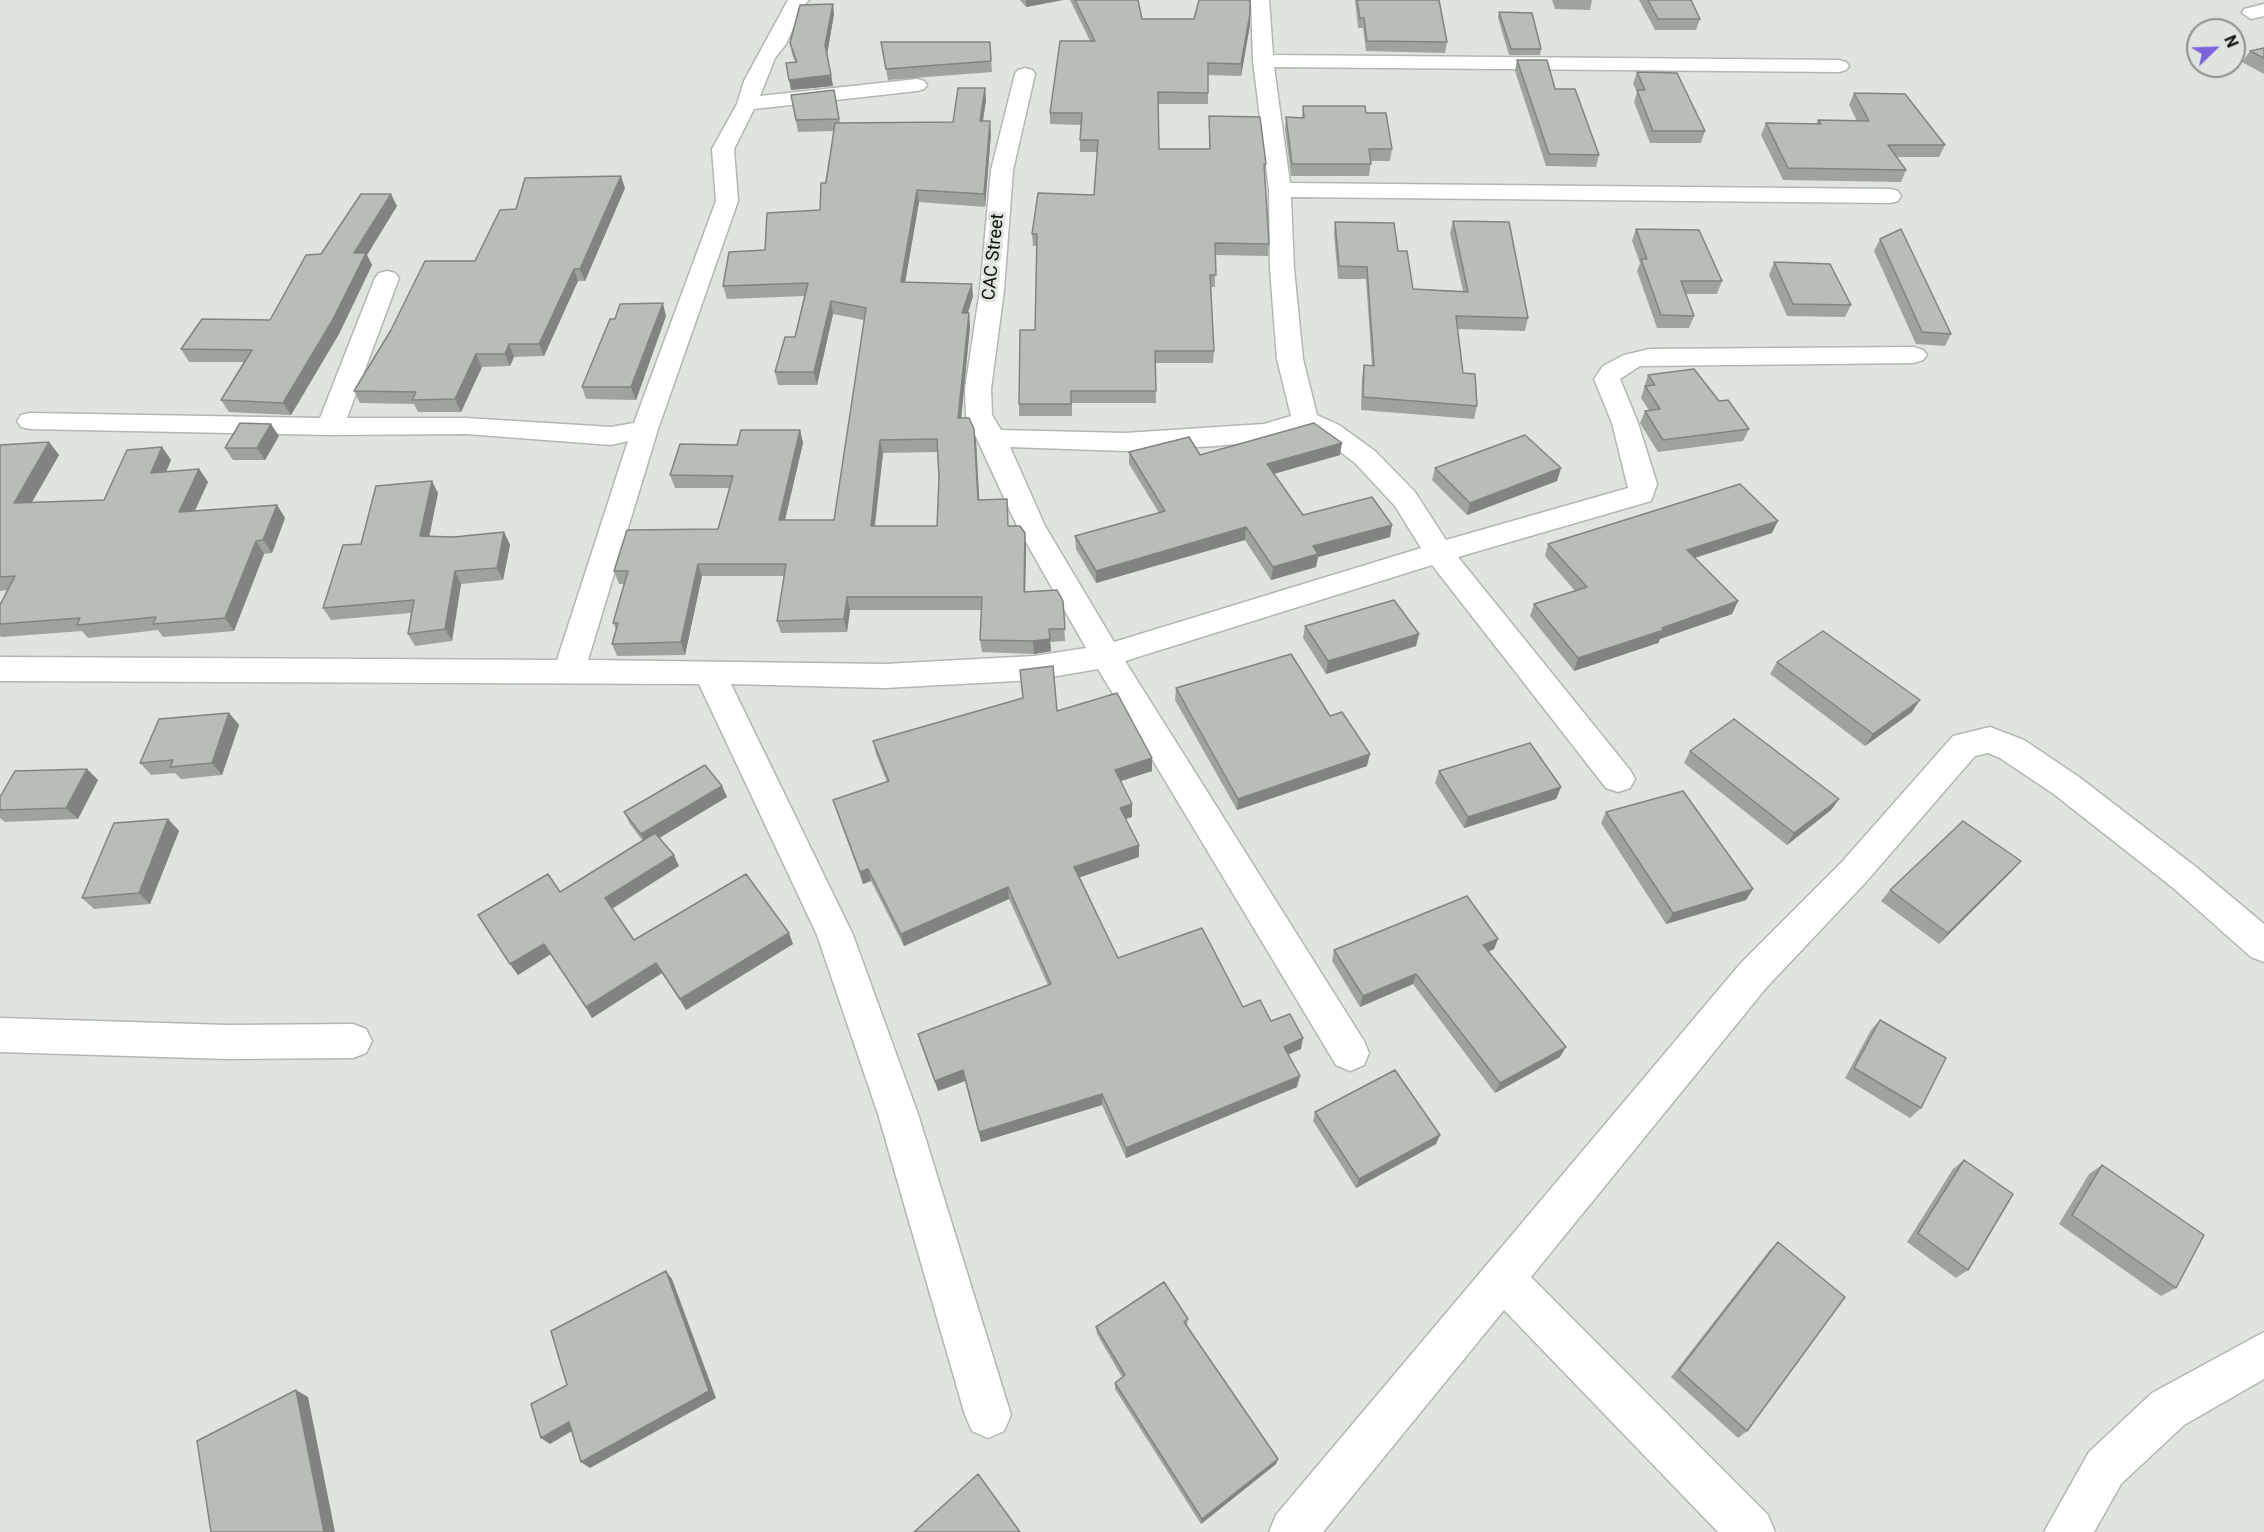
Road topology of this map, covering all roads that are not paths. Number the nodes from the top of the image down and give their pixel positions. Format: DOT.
graph roads {
  1 [pos="800,0"];
  2 [pos="1260,0"];
  3 [pos="1263,61"];
  4 [pos="1839,66"];
  5 [pos="1024,74"];
  6 [pos="916,85"];
  7 [pos="747,104"];
  8 [pos="1280,190"];
  9 [pos="1890,196"];
  10 [pos="387,278"];
  11 [pos="1914,355"];
  12 [pos="1305,420"];
  13 [pos="30,421"];
  14 [pos="330,427"];
  15 [pos="645,429"];
  16 [pos="992,438"];
  17 [pos="1440,554"];
  18 [pos="1106,656"];
  19 [pos="0,669"];
  20 [pos="569,672"];
  21 [pos="709,672"];
  22 [pos="1618,779"];
  23 [pos="2264,946"];
  24 [pos="0,1035"];
  25 [pos="353,1041"];
  26 [pos="1350,1053"];
  27 [pos="1504,1280"];
  28 [pos="2264,1354"];
  29 [pos="988,1415"];
  30 [pos="1293,1532"];
  31 [pos="1751,1532"];
  32 [pos="2068,1532"];
  1 -- 7 [label="street"];
  2 -- 3 [label="street"];
  3 -- 4 [label="street"];
  3 -- 8 [label="street"];
  5 -- 16 [label="street, CAC Street"];
  6 -- 7 [label="street"];
  7 -- 15 [label="street"];
  8 -- 9 [label="street"];
  8 -- 12 [label="street"];
  10 -- 14 [label="street"];
  11 -- 17 [label="street"];
  12 -- 16 [label="street"];
  12 -- 17 [label="street"];
  13 -- 14 [label="street"];
  14 -- 15 [label="street"];
  15 -- 20 [label="street"];
  16 -- 18 [label="street, CAC Street"];
  17 -- 18 [label="street"];
  17 -- 22 [label="street"];
  18 -- 21 [label="street"];
  18 -- 26 [label="street, CAC Street"];
  19 -- 20 [label="street"];
  20 -- 21 [label="street"];
  21 -- 29 [label="street"];
  23 -- 27 [label="street"];
  24 -- 25 [label="street"];
  27 -- 30 [label="street"];
  27 -- 31 [label="street"];
  28 -- 32 [label="street"];
}
